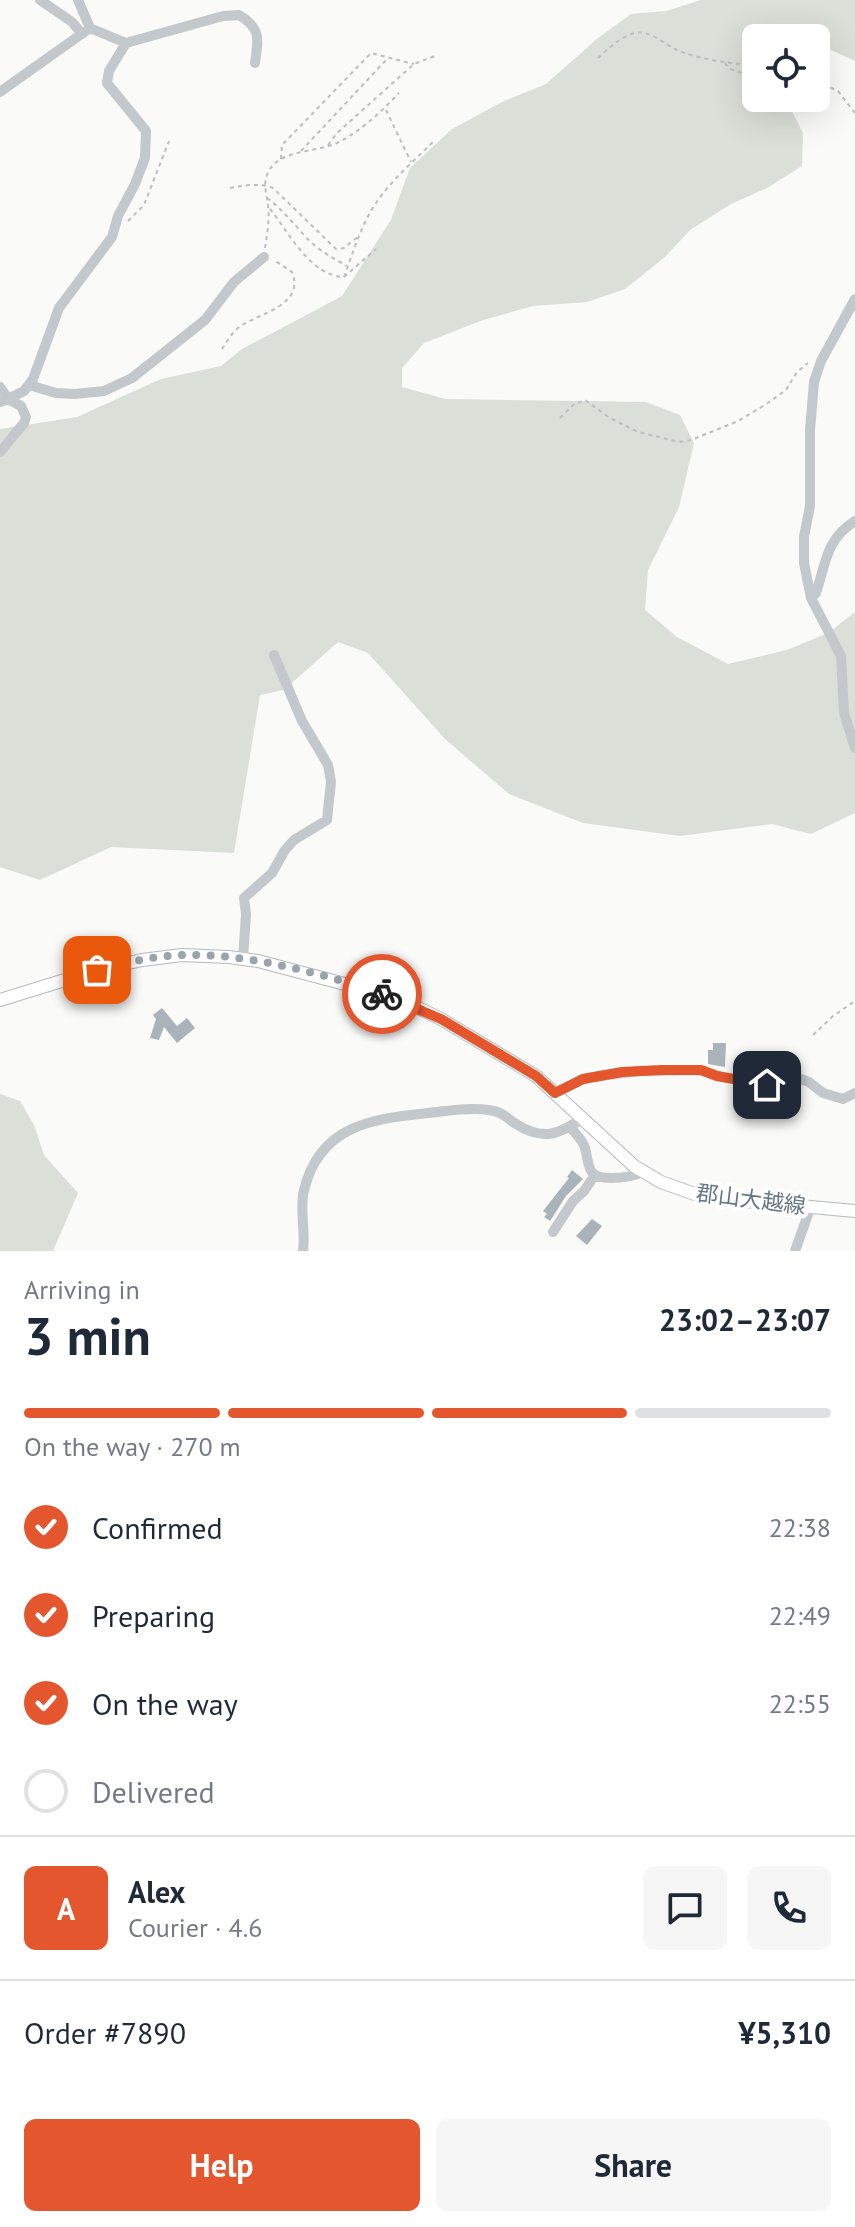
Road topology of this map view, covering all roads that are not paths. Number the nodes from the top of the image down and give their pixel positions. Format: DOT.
graph roads {
  1 [pos="40,0"];
  2 [pos="78,0"];
  3 [pos="86,31"];
  4 [pos="126,43"];
  5 [pos="255,63"];
  6 [pos="0,92"];
  7 [pos="264,257"];
  8 [pos="855,299"];
  9 [pos="29,385"];
  10 [pos="0,387"];
  11 [pos="4,401"];
  12 [pos="0,452"];
  13 [pos="855,521"];
  14 [pos="811,598"];
  15 [pos="274,655"];
  16 [pos="855,748"];
  17 [pos="243,959"];
  18 [pos="0,1000"];
  19 [pos="555,1093"];
  20 [pos="855,1093"];
  21 [pos="583,1118"];
  22 [pos="570,1127"];
  23 [pos="643,1172"];
  24 [pos="595,1175"];
  25 [pos="811,1206"];
  26 [pos="855,1211"];
  27 [pos="553,1232"];
  28 [pos="303,1251"];
  29 [pos="795,1251"];
  1 -- 3 [label="street"];
  2 -- 3 [label="street"];
  3 -- 4 [label="street"];
  3 -- 6 [label="street"];
  4 -- 5 [label="street"];
  4 -- 9 [label="street"];
  7 -- 9 [label="street"];
  8 -- 14 [label="street"];
  9 -- 11 [label="street"];
  10 -- 11 [label="street"];
  11 -- 12 [label="street"];
  13 -- 14 [label="street"];
  14 -- 16 [label="street"];
  15 -- 17 [label="street"];
  17 -- 18 [label="main road, 郡山大越線"];
  17 -- 19 [label="main road, 郡山大越線"];
  19 -- 20 [label="street"];
  19 -- 21 [label="main road, 郡山大越線"];
  21 -- 22 [label="street"];
  21 -- 23 [label="main road, 郡山大越線"];
  22 -- 24 [label="street"];
  22 -- 28 [label="street"];
  23 -- 24 [label="street"];
  23 -- 25 [label="main road, 郡山大越線"];
  24 -- 27 [label="street"];
  25 -- 26 [label="main road, 郡山大越線"];
  25 -- 29 [label="street"];
}
